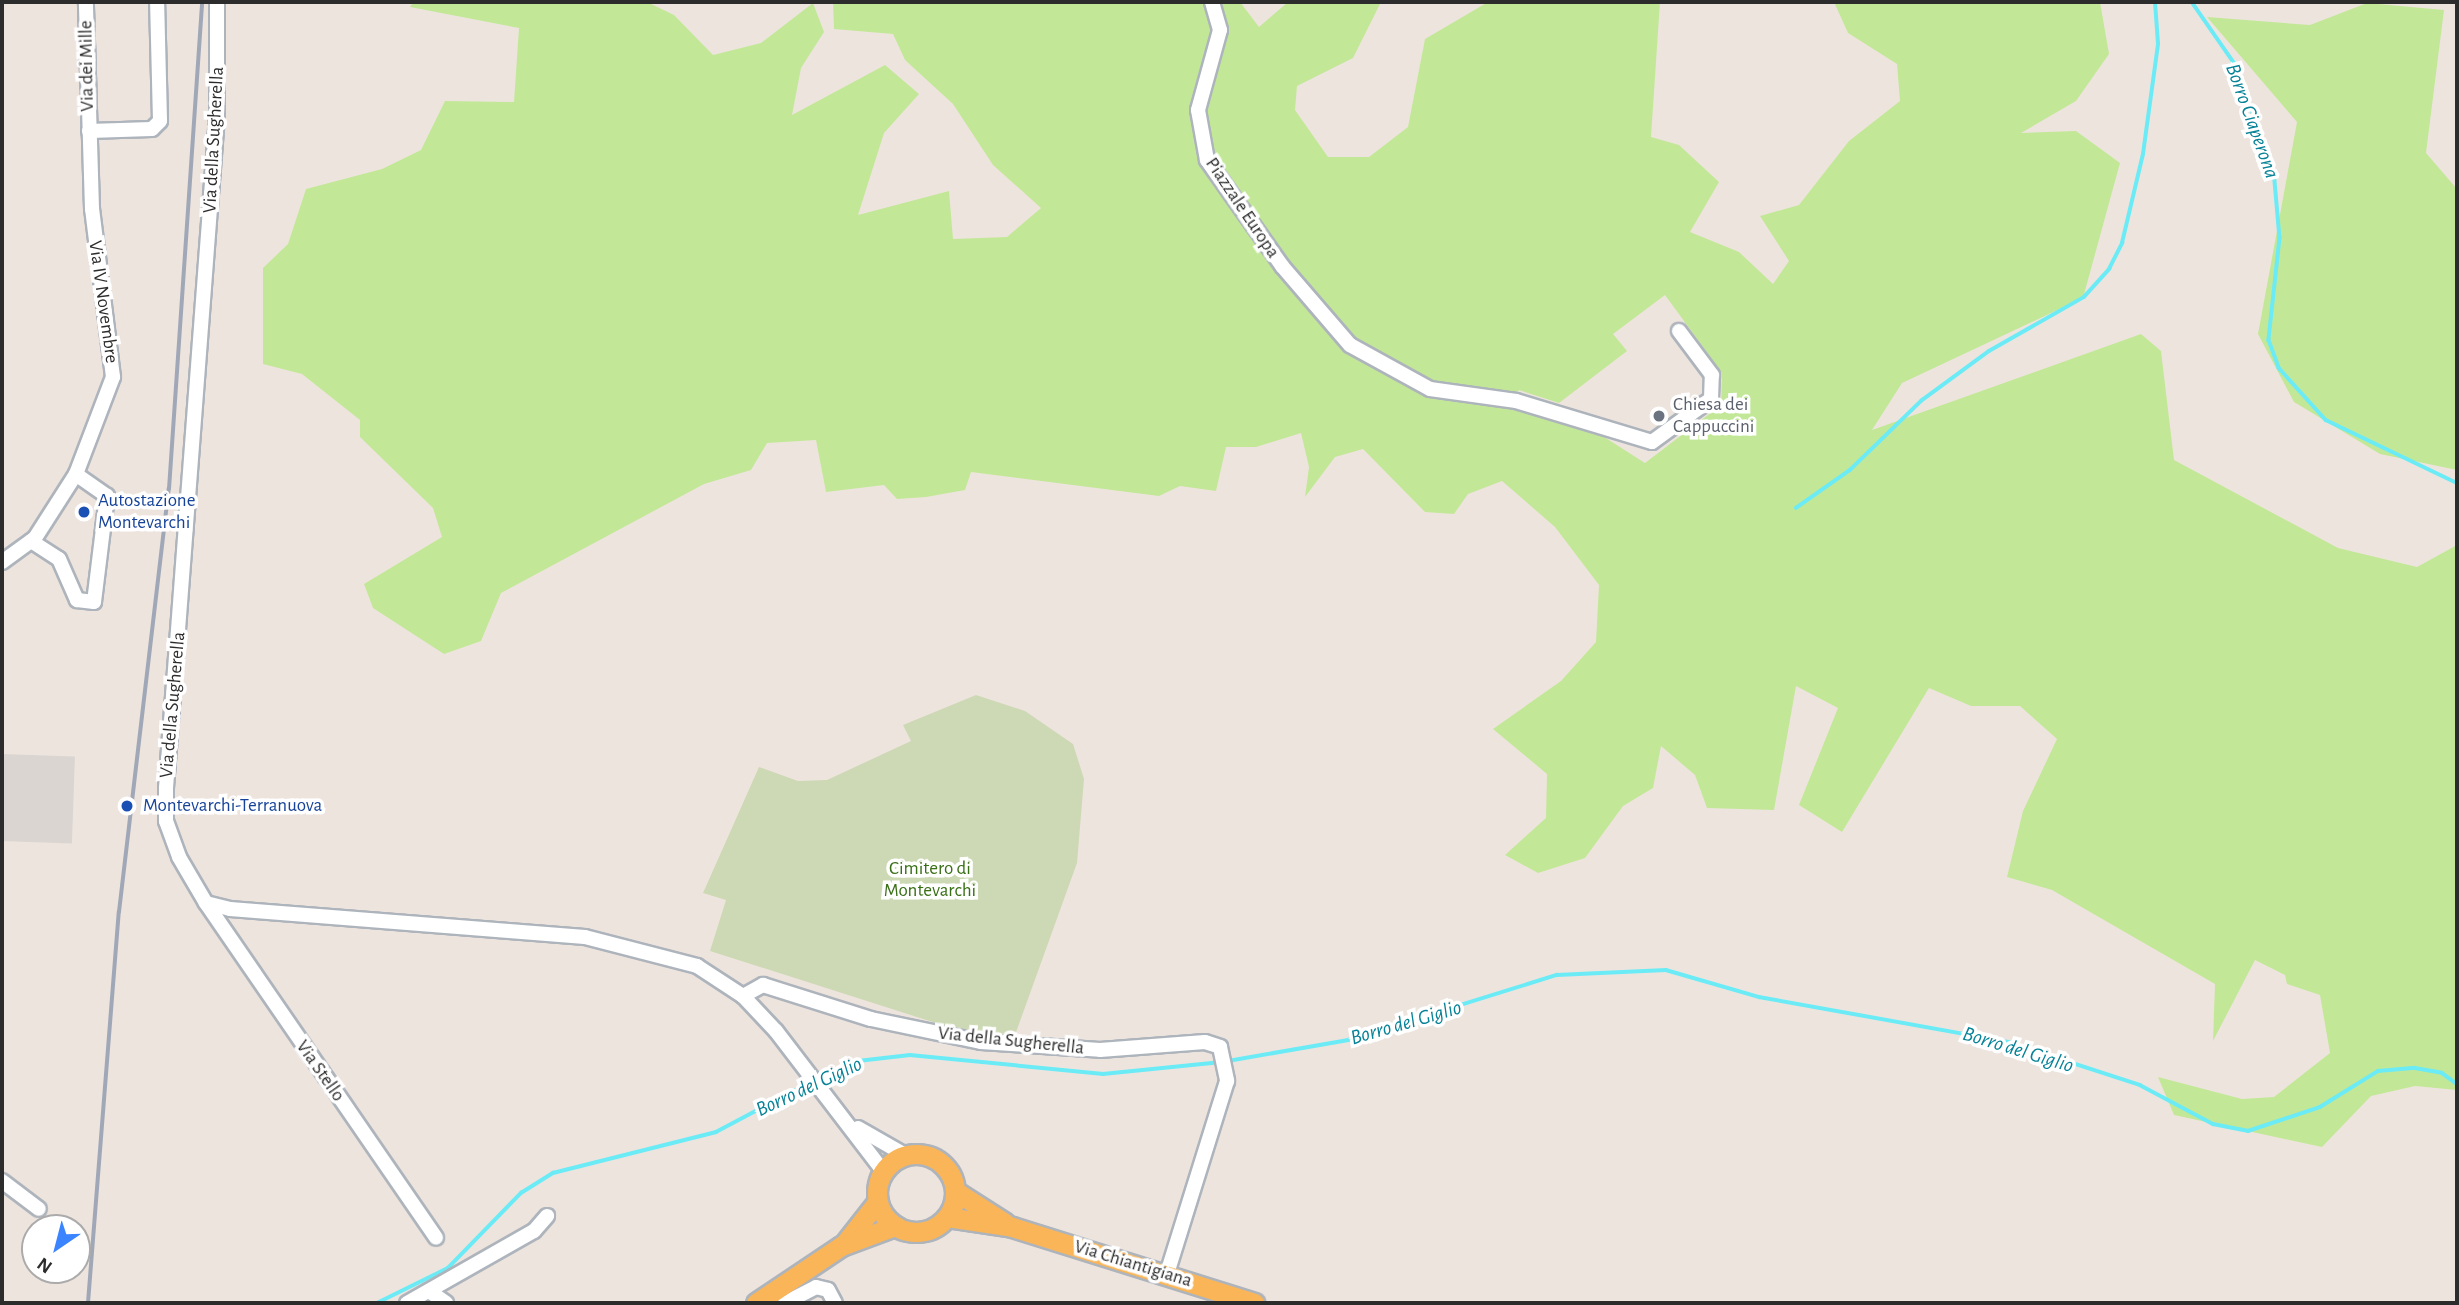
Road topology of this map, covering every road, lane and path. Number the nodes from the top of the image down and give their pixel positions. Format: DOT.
graph roads {
  1 [pos="86,2"];
  2 [pos="157,2"];
  3 [pos="217,2"];
  4 [pos="1212,2"];
  5 [pos="89,131"];
  6 [pos="1679,331"];
  7 [pos="76,474"];
  8 [pos="31,541"];
  9 [pos="2,562"];
  10 [pos="206,903"];
  11 [pos="743,996"];
  12 [pos="854,1126"];
  13 [pos="905,1156"];
  14 [pos="883,1171"];
  15 [pos="2,1181"];
  16 [pos="955,1191"];
  17 [pos="878,1201"];
  18 [pos="38,1209"];
  19 [pos="547,1216"];
  20 [pos="947,1217"];
  21 [pos="895,1226"];
  22 [pos="1012,1227"];
  23 [pos="436,1238"];
  24 [pos="841,1247"];
  25 [pos="1167,1273"];
  26 [pos="429,1291"];
  27 [pos="407,1303"];
  28 [pos="446,1303"];
  29 [pos="756,1303"];
  30 [pos="785,1303"];
  31 [pos="835,1303"];
  32 [pos="1254,1303"];
  1 -- 5 [label="street, Via dei Mille"];
  2 -- 5 [label="street"];
  3 -- 10 [label="street, Via della Sugherella"];
  4 -- 6 [label="street, Piazzale Europa"];
  5 -- 7 [label="street, Via IV Novembre"];
  7 -- 8 [label="street, Via IV Novembre"];
  7 -- 8 [label="street"];
  8 -- 9 [label="street, Via IV Novembre"];
  10 -- 11 [label="street"];
  10 -- 23 [label="street, Via Stello"];
  11 -- 12 [label="street"];
  11 -- 25 [label="street, Via della Sugherella"];
  12 -- 13 [label="street"];
  12 -- 14 [label="street"];
  13 -- 14 [label="main road"];
  13 -- 16 [label="main road, Via Chiantigiana"];
  14 -- 17 [label="main road, Via Chiantigiana"];
  15 -- 18 [label="street"];
  16 -- 20 [label="main road"];
  16 -- 22 [label="main road, Via Chiantigiana"];
  17 -- 21 [label="main road"];
  17 -- 24 [label="main road, Via Chiantigiana"];
  19 -- 26 [label="street"];
  20 -- 21 [label="main road, Via Chiantigiana"];
  20 -- 22 [label="main road, Via Chiantigiana"];
  21 -- 24 [label="main road, Via Chiantigiana"];
  22 -- 25 [label="main road, Via Chiantigiana"];
  24 -- 29 [label="main road, Via Chiantigiana"];
  25 -- 32 [label="main road, Via Chiantigiana"];
  26 -- 27 [label="street"];
  26 -- 28 [label="street"];
  30 -- 31 [label="street"];
}
